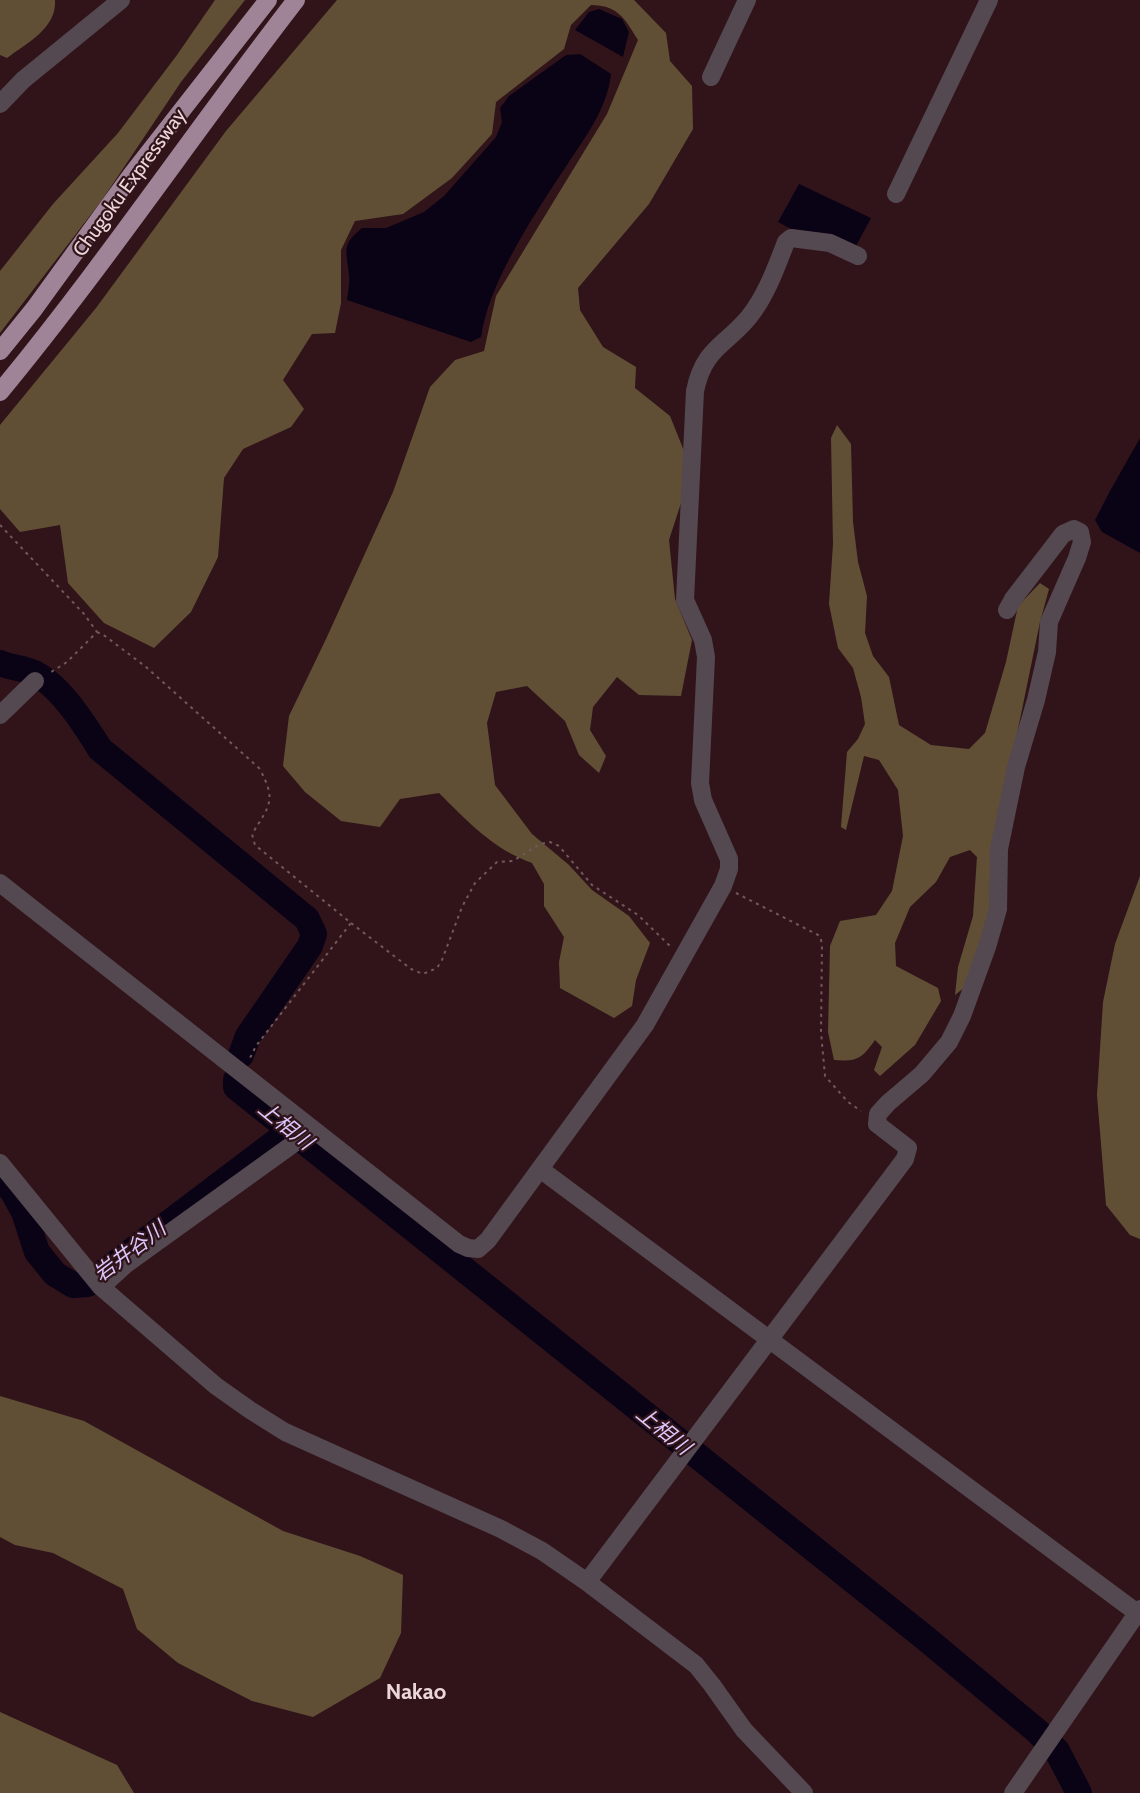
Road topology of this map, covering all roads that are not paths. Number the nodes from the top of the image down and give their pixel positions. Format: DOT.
graph roads {
  1 [pos="121,0"];
  2 [pos="268,0"];
  3 [pos="296,0"];
  4 [pos="747,0"];
  5 [pos="989,0"];
  6 [pos="711,78"];
  7 [pos="0,104"];
  8 [pos="896,194"];
  9 [pos="858,256"];
  10 [pos="0,351"];
  11 [pos="0,392"];
  12 [pos="1007,610"];
  13 [pos="35,681"];
  14 [pos="0,715"];
  15 [pos="0,883"];
  16 [pos="303,1134"];
  17 [pos="0,1163"];
  18 [pos="540,1169"];
  19 [pos="97,1282"];
  20 [pos="769,1339"];
  21 [pos="587,1582"];
  22 [pos="1139,1612"];
  23 [pos="804,1793"];
  24 [pos="1013,1793"];
  1 -- 7 [label="street"];
  2 -- 10 [label="highway, Chugoku Expressway"];
  3 -- 11 [label="highway, Chugoku Expressway"];
  4 -- 6 [label="street"];
  5 -- 8 [label="street"];
  9 -- 18 [label="street"];
  12 -- 20 [label="street"];
  13 -- 14 [label="street"];
  15 -- 16 [label="street"];
  16 -- 18 [label="street"];
  16 -- 19 [label="street"];
  17 -- 19 [label="street"];
  18 -- 20 [label="street"];
  19 -- 21 [label="street"];
  20 -- 21 [label="street"];
  20 -- 22 [label="street"];
  21 -- 23 [label="street"];
  22 -- 24 [label="street"];
}
